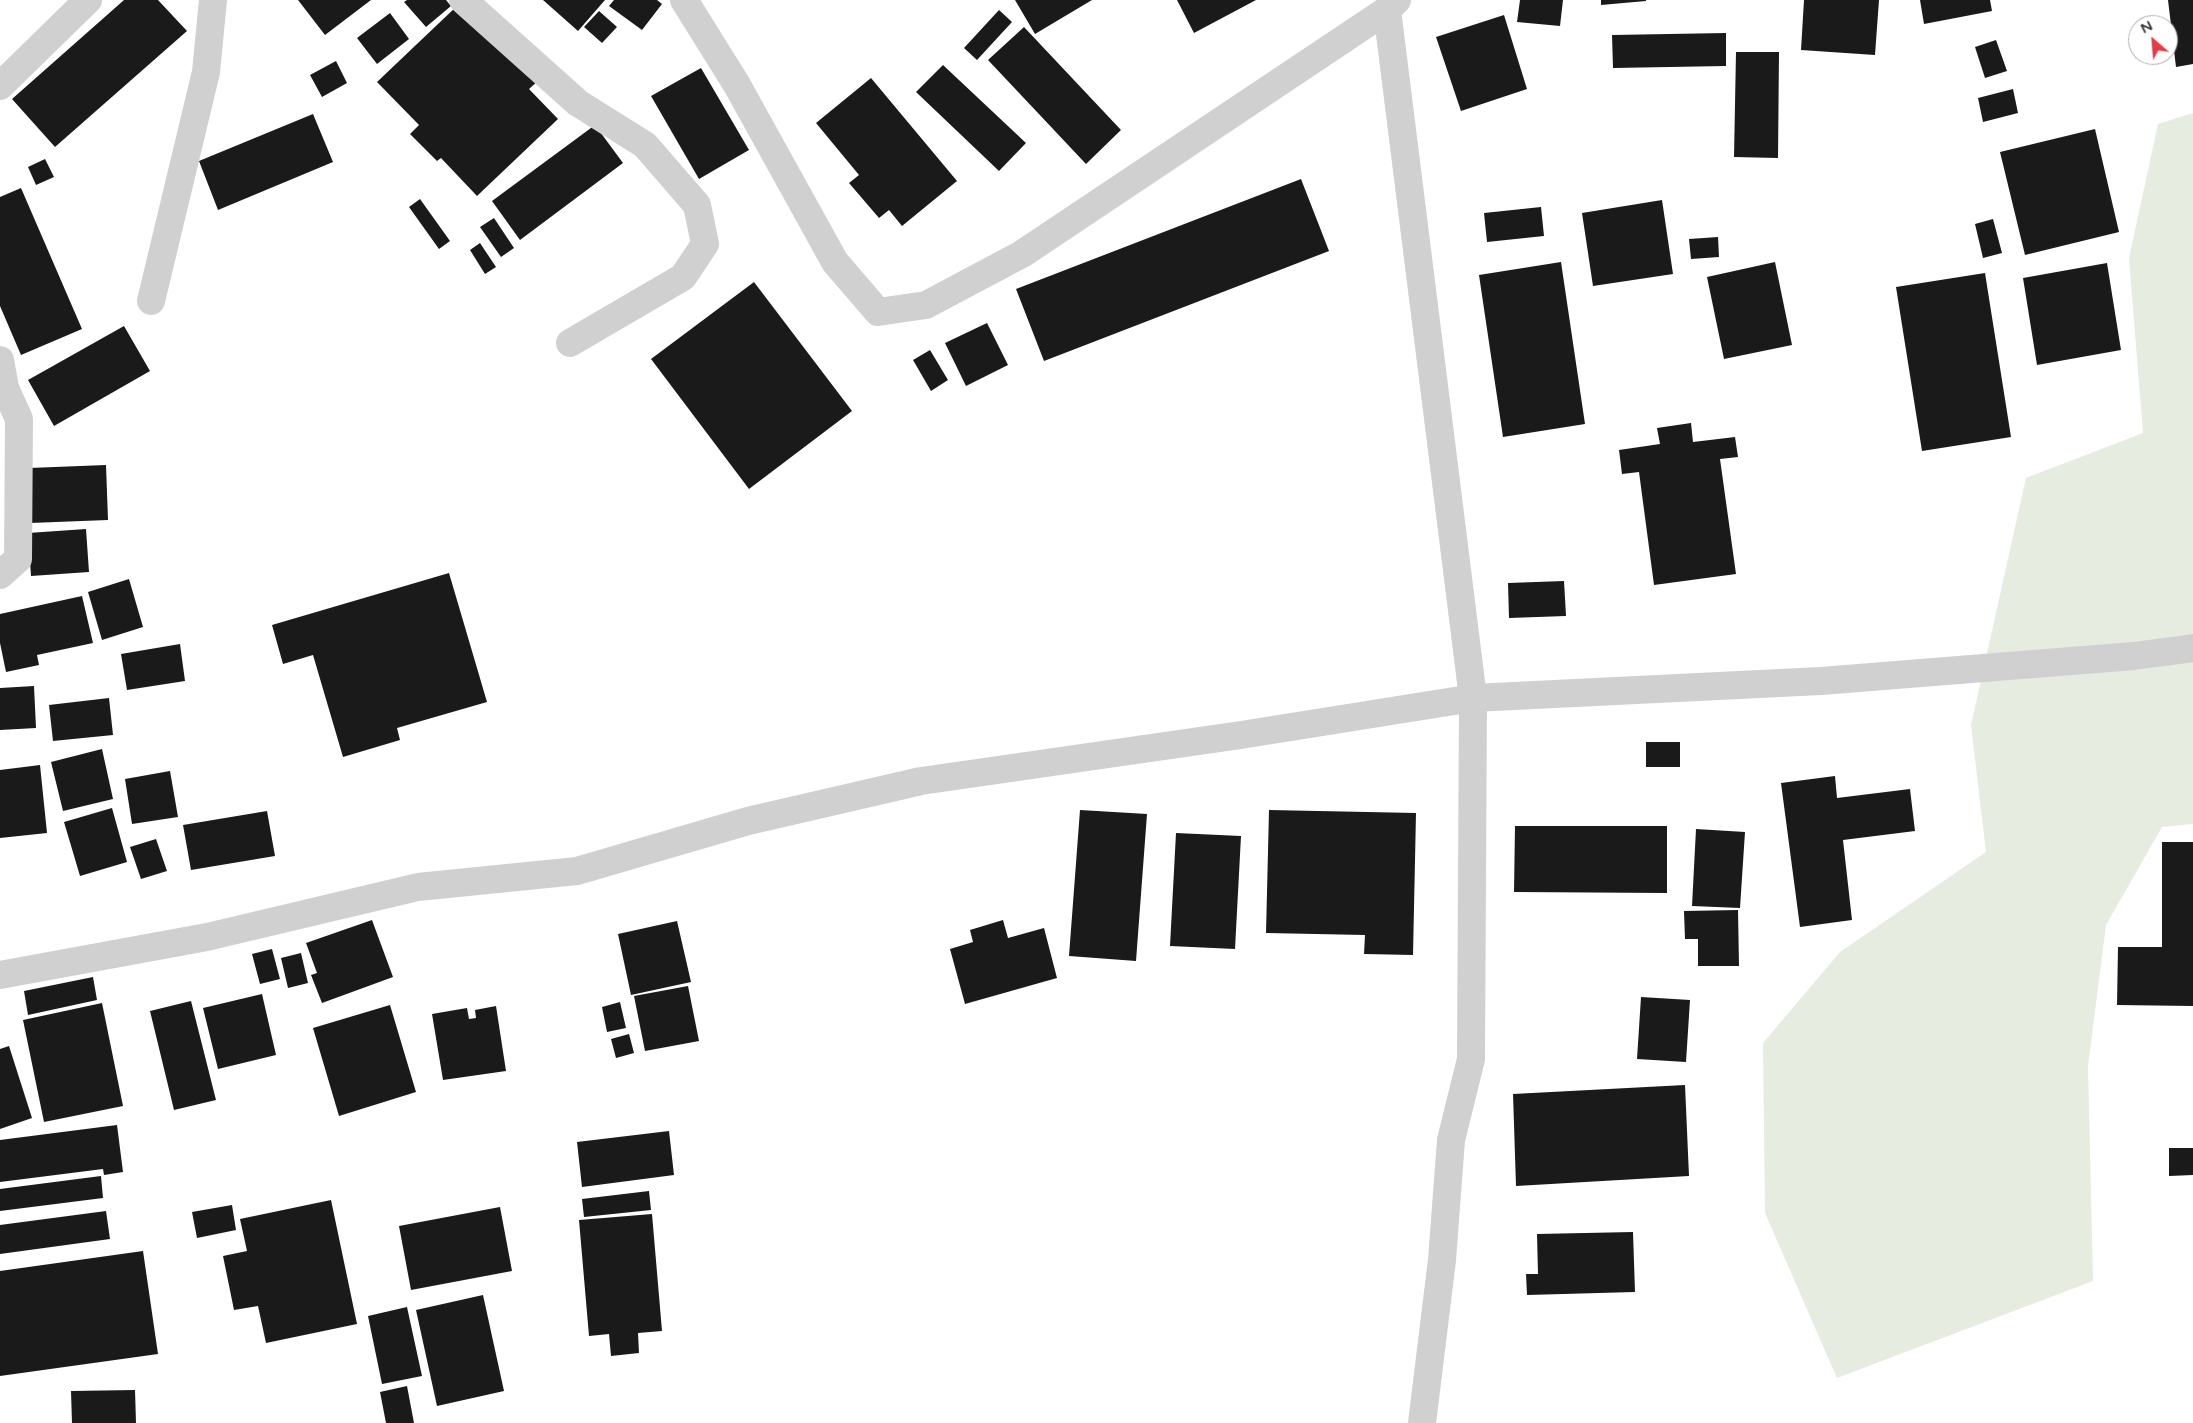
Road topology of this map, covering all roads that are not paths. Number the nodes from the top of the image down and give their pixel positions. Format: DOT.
graph roads {
  1 [pos="88,0"];
  2 [pos="213,0"];
  3 [pos="463,0"];
  4 [pos="684,0"];
  5 [pos="1392,5"];
  6 [pos="0,86"];
  7 [pos="151,301"];
  8 [pos="570,343"];
  9 [pos="0,360"];
  10 [pos="0,575"];
  11 [pos="2193,648"];
  12 [pos="1473,698"];
  13 [pos="0,975"];
  14 [pos="1422,1423"];
  1 -- 6 [label="street"];
  2 -- 7 [label="street"];
  3 -- 8 [label="street"];
  4 -- 5 [label="street"];
  5 -- 12 [label="street"];
  9 -- 10 [label="street"];
  11 -- 12 [label="street"];
  12 -- 13 [label="street"];
  12 -- 14 [label="street"];
}
